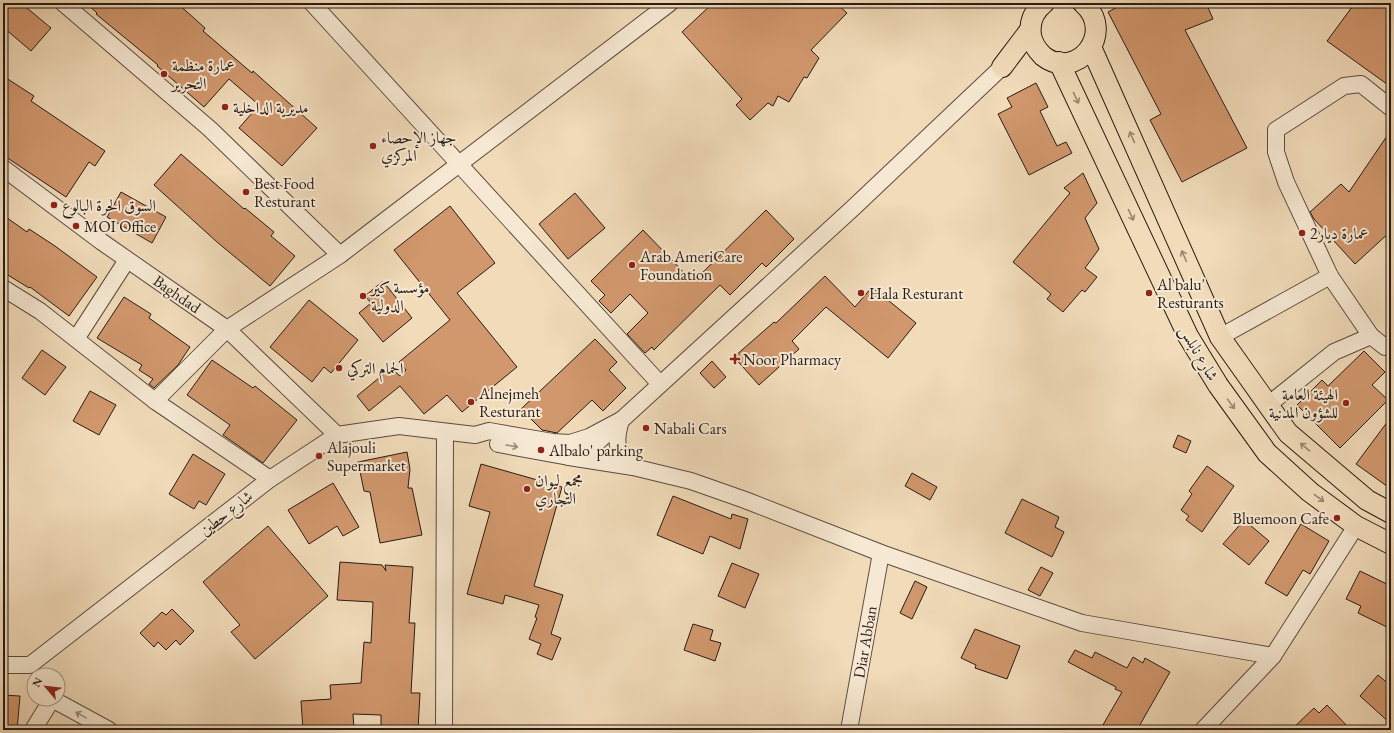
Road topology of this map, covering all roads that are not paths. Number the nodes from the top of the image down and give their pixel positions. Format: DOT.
graph roads {
  1 [pos="63,3"];
  2 [pos="312,3"];
  3 [pos="670,3"];
  4 [pos="1083,3"];
  5 [pos="1041,4"];
  6 [pos="1030,30"];
  7 [pos="1091,47"];
  8 [pos="1052,60"];
  9 [pos="1002,67"];
  10 [pos="1391,108"];
  11 [pos="460,165"];
  12 [pos="3,168"];
  13 [pos="340,255"];
  14 [pos="127,260"];
  15 [pos="1330,276"];
  16 [pos="3,288"];
  17 [pos="227,329"];
  18 [pos="1371,336"];
  19 [pos="1220,337"];
  20 [pos="76,338"];
  21 [pos="1391,346"];
  22 [pos="660,384"];
  23 [pos="155,401"];
  24 [pos="1268,405"];
  25 [pos="621,420"];
  26 [pos="445,433"];
  27 [pos="337,435"];
  28 [pos="475,435"];
  29 [pos="590,442"];
  30 [pos="569,457"];
  31 [pos="604,463"];
  32 [pos="633,467"];
  33 [pos="270,479"];
  34 [pos="1391,513"];
  35 [pos="1356,526"];
  36 [pos="1391,544"];
  37 [pos="881,553"];
  38 [pos="1273,656"];
  39 [pos="3,665"];
  40 [pos="37,667"];
  41 [pos="26,669"];
  42 [pos="47,707"];
  43 [pos="66,707"];
  44 [pos="32,730"];
  45 [pos="109,730"];
  46 [pos="444,730"];
  47 [pos="850,730"];
  48 [pos="1203,730"];
  1 -- 13 [label="street"];
  2 -- 11 [label="street"];
  3 -- 11 [label="street"];
  4 -- 7 [label="main road"];
  5 -- 6 [label="main road"];
  6 -- 8 [label="main road, شارع نابلس"];
  6 -- 9 [label="main road"];
  7 -- 8 [label="main road"];
  19 -- 7 [label="main road, شارع نابلس, one-way"];
  8 -- 9 [label="main road"];
  8 -- 35 [label="main road, شارع نابلس, one-way"];
  9 -- 22 [label="street"];
  10 -- 15 [label="street"];
  11 -- 13 [label="street"];
  11 -- 22 [label="street"];
  12 -- 14 [label="street, Baghdad"];
  13 -- 17 [label="street"];
  14 -- 17 [label="street, Baghdad"];
  14 -- 20 [label="street"];
  15 -- 18 [label="street"];
  15 -- 19 [label="street"];
  16 -- 20 [label="street"];
  17 -- 23 [label="street"];
  17 -- 27 [label="street, Baghdad"];
  18 -- 21 [label="street"];
  18 -- 24 [label="street"];
  19 -- 24 [label="main road, شارع نابلس"];
  20 -- 23 [label="street"];
  22 -- 25 [label="street"];
  23 -- 33 [label="street"];
  34 -- 24 [label="main road, شارع نابلس, one-way"];
  25 -- 29 [label="street"];
  25 -- 32 [label="street"];
  26 -- 27 [label="street, شارع حطين"];
  26 -- 28 [label="street, شارع حطين"];
  26 -- 46 [label="street"];
  27 -- 33 [label="street, شارع حطين"];
  28 -- 29 [label="street"];
  28 -- 30 [label="street, one-way"];
  29 -- 30 [label="street"];
  29 -- 31 [label="street"];
  30 -- 31 [label="street"];
  31 -- 32 [label="street"];
  32 -- 37 [label="street"];
  33 -- 40 [label="street, شارع حطين"];
  35 -- 36 [label="main road, شارع نابلس"];
  35 -- 38 [label="street"];
  37 -- 38 [label="street"];
  37 -- 47 [label="street, Diar Abban"];
  38 -- 48 [label="street"];
  39 -- 41 [label="street, شارع حطين"];
  42 -- 44 [label="street"];
  45 -- 43 [label="street, one-way"];
}
